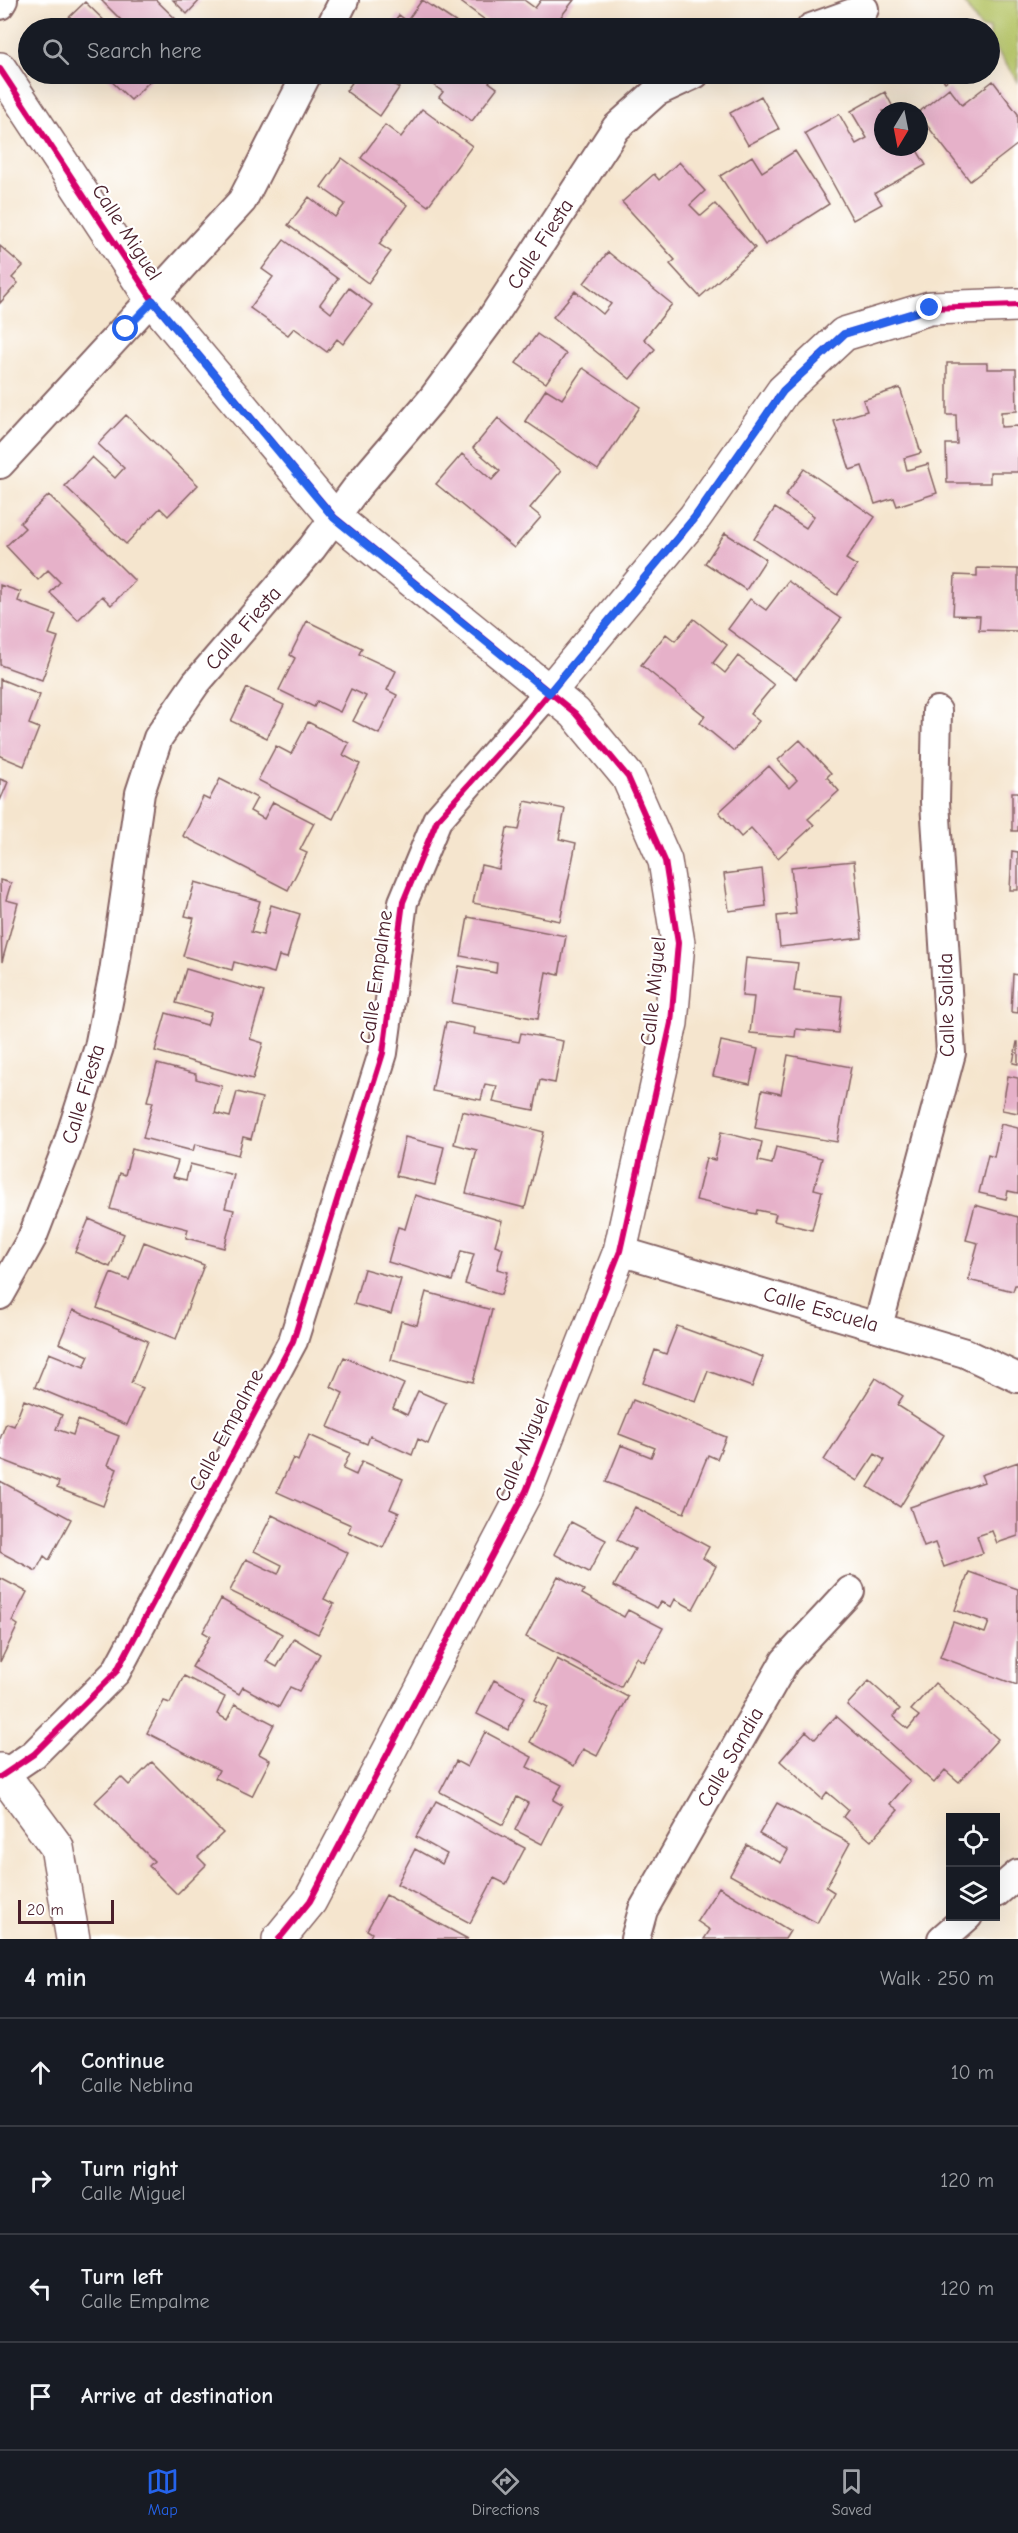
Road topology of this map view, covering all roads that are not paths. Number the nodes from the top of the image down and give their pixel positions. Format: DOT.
graph roads {
  1 [pos="3,0"];
  2 [pos="344,0"];
  3 [pos="0,5"];
  4 [pos="864,9"];
  5 [pos="335,18"];
  6 [pos="839,18"];
  7 [pos="0,69"];
  8 [pos="302,84"];
  9 [pos="673,84"];
  10 [pos="153,301"];
  11 [pos="1018,305"];
  12 [pos="0,464"];
  13 [pos="334,518"];
  14 [pos="549,693"];
  15 [pos="938,711"];
  16 [pos="620,1251"];
  17 [pos="0,1295"];
  18 [pos="878,1326"];
  19 [pos="1018,1378"];
  20 [pos="850,1591"];
  21 [pos="2,1773"];
  22 [pos="1018,1874"];
  23 [pos="1000,1890"];
  24 [pos="964,1921"];
  25 [pos="73,1939"];
  26 [pos="279,1939"];
  27 [pos="635,1939"];
  28 [pos="942,1939"];
  1 -- 3 [label="street"];
  2 -- 5 [label="street"];
  4 -- 6 [label="street"];
  7 -- 10 [label="street, Calle Miguel"];
  8 -- 10 [label="street"];
  9 -- 13 [label="street, Calle Fiesta"];
  10 -- 12 [label="street"];
  10 -- 13 [label="street, Calle Miguel"];
  11 -- 14 [label="street, Calle Empalme"];
  13 -- 14 [label="street, Calle Miguel"];
  13 -- 17 [label="street, Calle Fiesta"];
  14 -- 16 [label="street, Calle Miguel"];
  14 -- 21 [label="street, Calle Empalme"];
  15 -- 18 [label="street, Calle Salida"];
  16 -- 18 [label="street, Calle Escuela"];
  16 -- 26 [label="street, Calle Miguel"];
  18 -- 19 [label="street, Calle Escuela"];
  20 -- 27 [label="street, Calle Sandia"];
  21 -- 25 [label="street"];
  22 -- 23 [label="street"];
  24 -- 28 [label="street"];
}
